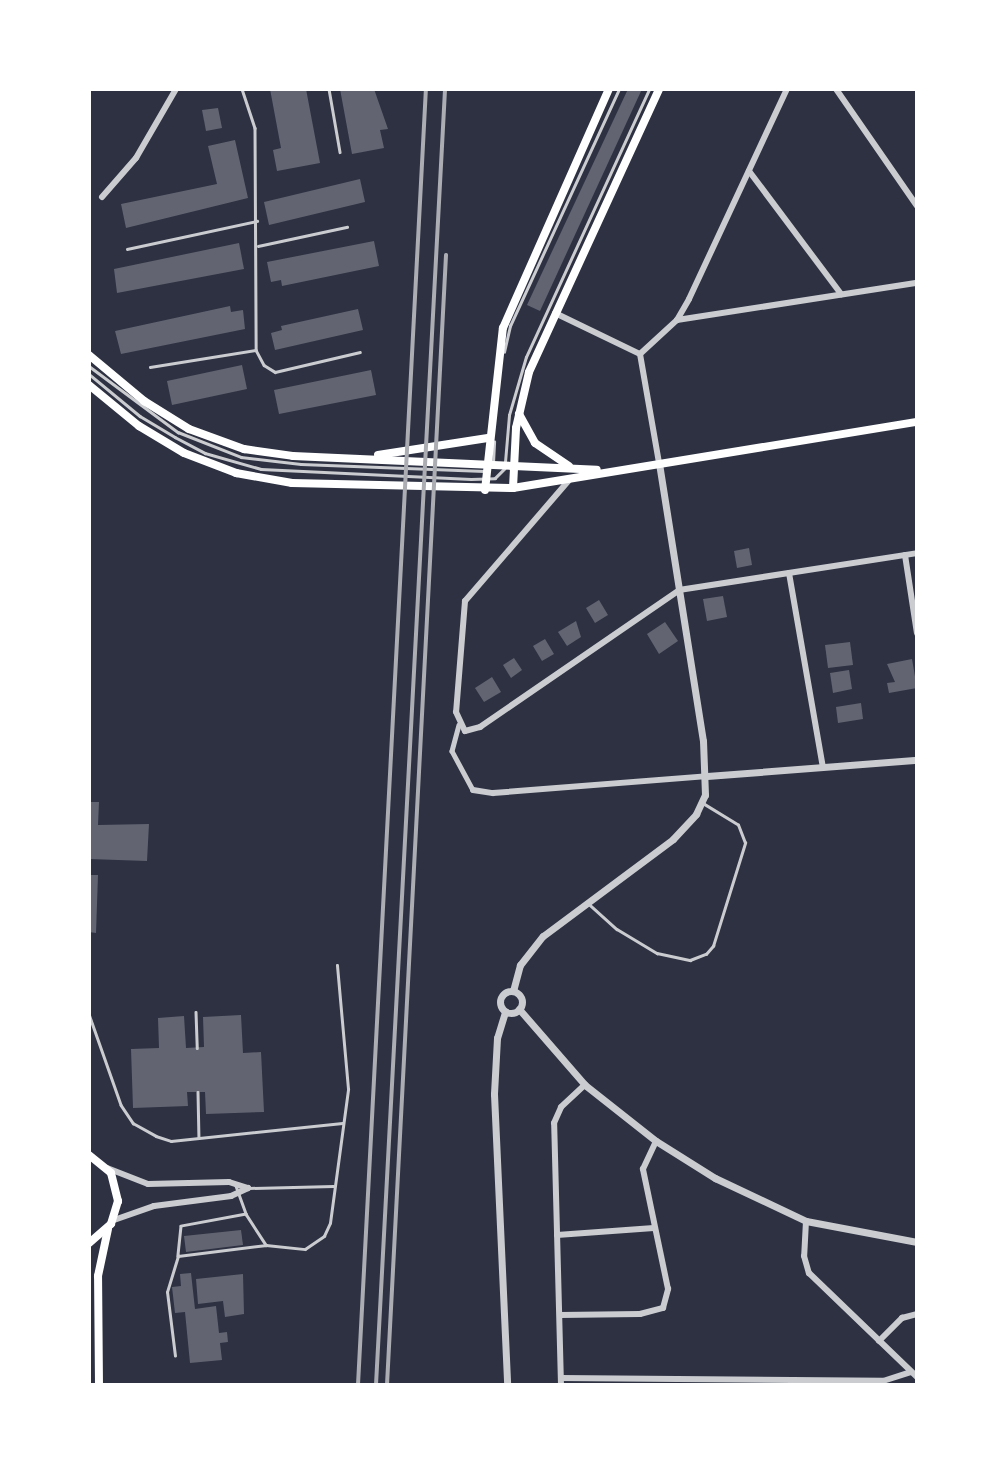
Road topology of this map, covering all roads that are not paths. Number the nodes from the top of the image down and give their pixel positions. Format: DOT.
graph roads {
  1 [pos="176,89"];
  2 [pos="242,89"];
  3 [pos="329,89"];
  4 [pos="610,89"];
  5 [pos="619,89"];
  6 [pos="649,89"];
  7 [pos="659,89"];
  8 [pos="787,89"];
  9 [pos="836,89"];
  10 [pos="340,152"];
  11 [pos="749,171"];
  12 [pos="102,197"];
  13 [pos="917,206"];
  14 [pos="257,221"];
  15 [pos="347,228"];
  16 [pos="258,246"];
  17 [pos="127,249"];
  18 [pos="917,283"];
  19 [pos="841,295"];
  20 [pos="555,313"];
  21 [pos="677,320"];
  22 [pos="256,350"];
  23 [pos="360,352"];
  24 [pos="640,354"];
  25 [pos="89,355"];
  26 [pos="89,366"];
  27 [pos="150,367"];
  28 [pos="89,374"];
  29 [pos="89,385"];
  30 [pos="518,411"];
  31 [pos="917,422"];
  32 [pos="491,442"];
  33 [pos="355,458"];
  34 [pos="659,463"];
  35 [pos="389,464"];
  36 [pos="508,465"];
  37 [pos="572,468"];
  38 [pos="488,469"];
  39 [pos="607,471"];
  40 [pos="570,479"];
  41 [pos="513,488"];
  42 [pos="485,490"];
  43 [pos="917,553"];
  44 [pos="905,555"];
  45 [pos="789,573"];
  46 [pos="679,590"];
  47 [pos="917,633"];
  48 [pos="459,724"];
  49 [pos="917,760"];
  50 [pos="823,767"];
  51 [pos="707,776"];
  52 [pos="473,790"];
  53 [pos="702,803"];
  54 [pos="587,902"];
  55 [pos="337,965"];
  56 [pos="513,991"];
  57 [pos="519,1009"];
  58 [pos="196,1012"];
  59 [pos="505,1012"];
  60 [pos="89,1014"];
  61 [pos="197,1048"];
  62 [pos="585,1086"];
  63 [pos="198,1092"];
  64 [pos="342,1123"];
  65 [pos="199,1138"];
  66 [pos="656,1141"];
  67 [pos="90,1154"];
  68 [pos="107,1168"];
  69 [pos="235,1184"];
  70 [pos="333,1186"];
  71 [pos="248,1188"];
  72 [pos="238,1192"];
  73 [pos="246,1214"];
  74 [pos="114,1220"];
  75 [pos="806,1221"];
  76 [pos="654,1228"];
  77 [pos="108,1229"];
  78 [pos="557,1236"];
  79 [pos="917,1241"];
  80 [pos="89,1243"];
  81 [pos="266,1245"];
  82 [pos="178,1256"];
  83 [pos="917,1314"];
  84 [pos="560,1315"];
  85 [pos="879,1341"];
  86 [pos="175,1356"];
  87 [pos="914,1375"];
  88 [pos="561,1381"];
  89 [pos="99,1385"];
  90 [pos="507,1385"];
  1 -- 12 [label="street"];
  2 -- 14 [label="lane"];
  3 -- 10 [label="lane"];
  4 -- 32 [label="main road"];
  5 -- 32 [label="lane"];
  6 -- 36 [label="lane"];
  7 -- 20 [label="main road"];
  8 -- 11 [label="street"];
  9 -- 13 [label="street"];
  11 -- 19 [label="street"];
  11 -- 21 [label="street"];
  14 -- 16 [label="lane"];
  14 -- 17 [label="lane"];
  15 -- 16 [label="lane"];
  16 -- 22 [label="lane"];
  18 -- 19 [label="street"];
  19 -- 21 [label="street"];
  20 -- 24 [label="street"];
  20 -- 30 [label="main road"];
  21 -- 24 [label="street"];
  22 -- 23 [label="lane"];
  22 -- 27 [label="lane"];
  24 -- 34 [label="street"];
  25 -- 33 [label="main road"];
  26 -- 35 [label="lane"];
  28 -- 38 [label="lane"];
  29 -- 42 [label="main road"];
  30 -- 36 [label="main road"];
  30 -- 37 [label="main road"];
  31 -- 34 [label="main road"];
  32 -- 33 [label="main road"];
  32 -- 38 [label="main road"];
  33 -- 35 [label="main road"];
  34 -- 39 [label="main road"];
  34 -- 46 [label="street"];
  35 -- 38 [label="main road"];
  36 -- 37 [label="main road"];
  36 -- 38 [label="main road"];
  36 -- 38 [label="lane"];
  36 -- 41 [label="main road"];
  37 -- 39 [label="main road"];
  38 -- 42 [label="main road"];
  39 -- 40 [label="main road"];
  40 -- 41 [label="main road"];
  40 -- 48 [label="street"];
  41 -- 42 [label="main road"];
  43 -- 44 [label="street"];
  44 -- 45 [label="street"];
  44 -- 47 [label="street"];
  45 -- 46 [label="street"];
  45 -- 50 [label="street"];
  46 -- 48 [label="street"];
  46 -- 51 [label="street"];
  48 -- 52 [label="street"];
  49 -- 50 [label="street"];
  50 -- 51 [label="street"];
  51 -- 52 [label="street"];
  51 -- 53 [label="street"];
  53 -- 54 [label="street"];
  53 -- 54 [label="lane"];
  54 -- 56 [label="street"];
  55 -- 64 [label="lane"];
  56 -- 57 [label="street"];
  56 -- 59 [label="street"];
  57 -- 59 [label="street"];
  57 -- 62 [label="street"];
  58 -- 61 [label="lane"];
  59 -- 90 [label="street"];
  60 -- 65 [label="lane"];
  62 -- 66 [label="street"];
  62 -- 78 [label="street"];
  63 -- 65 [label="lane"];
  64 -- 65 [label="lane"];
  64 -- 70 [label="lane"];
  66 -- 75 [label="street"];
  66 -- 76 [label="street"];
  67 -- 68 [label="main road"];
  68 -- 69 [label="street"];
  68 -- 74 [label="main road"];
  69 -- 71 [label="street"];
  69 -- 72 [label="lane"];
  70 -- 71 [label="lane"];
  70 -- 81 [label="lane"];
  71 -- 72 [label="street"];
  72 -- 73 [label="lane"];
  72 -- 74 [label="street"];
  73 -- 81 [label="lane"];
  73 -- 82 [label="lane"];
  74 -- 77 [label="main road"];
  75 -- 79 [label="street"];
  75 -- 85 [label="street"];
  76 -- 78 [label="street"];
  76 -- 84 [label="street"];
  77 -- 80 [label="main road"];
  77 -- 89 [label="main road"];
  78 -- 84 [label="street"];
  81 -- 82 [label="lane"];
  82 -- 86 [label="lane"];
  83 -- 85 [label="street"];
  84 -- 88 [label="street"];
  85 -- 87 [label="street"];
  87 -- 88 [label="street"];
}
